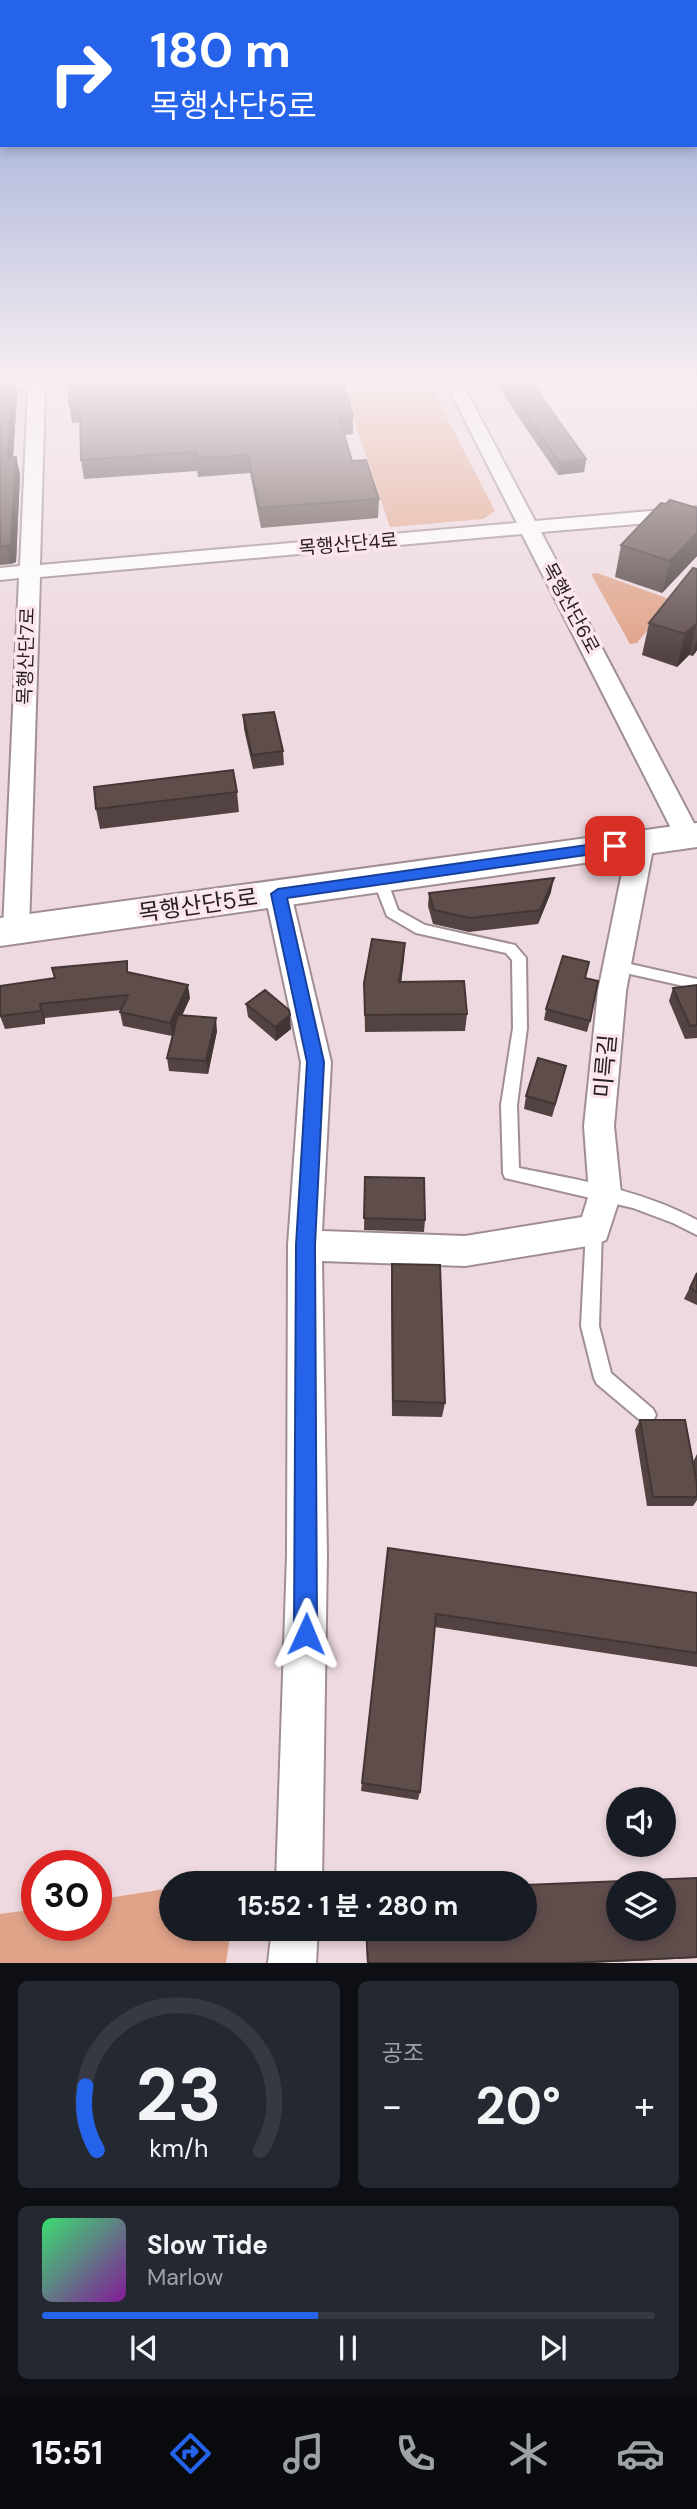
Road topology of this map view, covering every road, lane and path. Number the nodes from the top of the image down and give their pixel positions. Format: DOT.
graph roads {
  1 [pos="33,473"];
  2 [pos="500,473"];
  3 [pos="697,513"];
  4 [pos="528,528"];
  5 [pos="29,571"];
  6 [pos="0,575"];
  7 [pos="692,836"];
  8 [pos="642,843"];
  9 [pos="380,880"];
  10 [pos="278,894"];
  11 [pos="8,931"];
  12 [pos="617,966"];
  13 [pos="697,984"];
  14 [pos="605,1194"];
  15 [pos="693,1220"];
  16 [pos="594,1230"];
  17 [pos="305,1245"];
  18 [pos="647,1415"];
  19 [pos="299,1871"];
  20 [pos="294,1941"];
  21 [pos="292,1963"];
  1 -- 5 [label="street, 목행산단7로"];
  2 -- 4 [label="street, 목행산단6로"];
  3 -- 4 [label="street, 목행산단4로"];
  4 -- 5 [label="street, 목행산단4로"];
  4 -- 7 [label="street, 목행산단6로"];
  5 -- 6 [label="street, 목행산단4로"];
  5 -- 11 [label="street, 목행산단7로"];
  7 -- 8 [label="street, 목행산단5로"];
  8 -- 9 [label="street, 목행산단5로"];
  8 -- 12 [label="street, 미륵길"];
  9 -- 10 [label="street, 목행산단5로"];
  9 -- 14 [label="lane"];
  10 -- 11 [label="street, 목행산단5로"];
  10 -- 17 [label="street"];
  12 -- 13 [label="lane"];
  12 -- 14 [label="street, 미륵길"];
  14 -- 15 [label="lane"];
  14 -- 16 [label="street"];
  16 -- 17 [label="street"];
  16 -- 18 [label="lane"];
  17 -- 19 [label="street"];
  20 -- 21 [label="street"];
}
